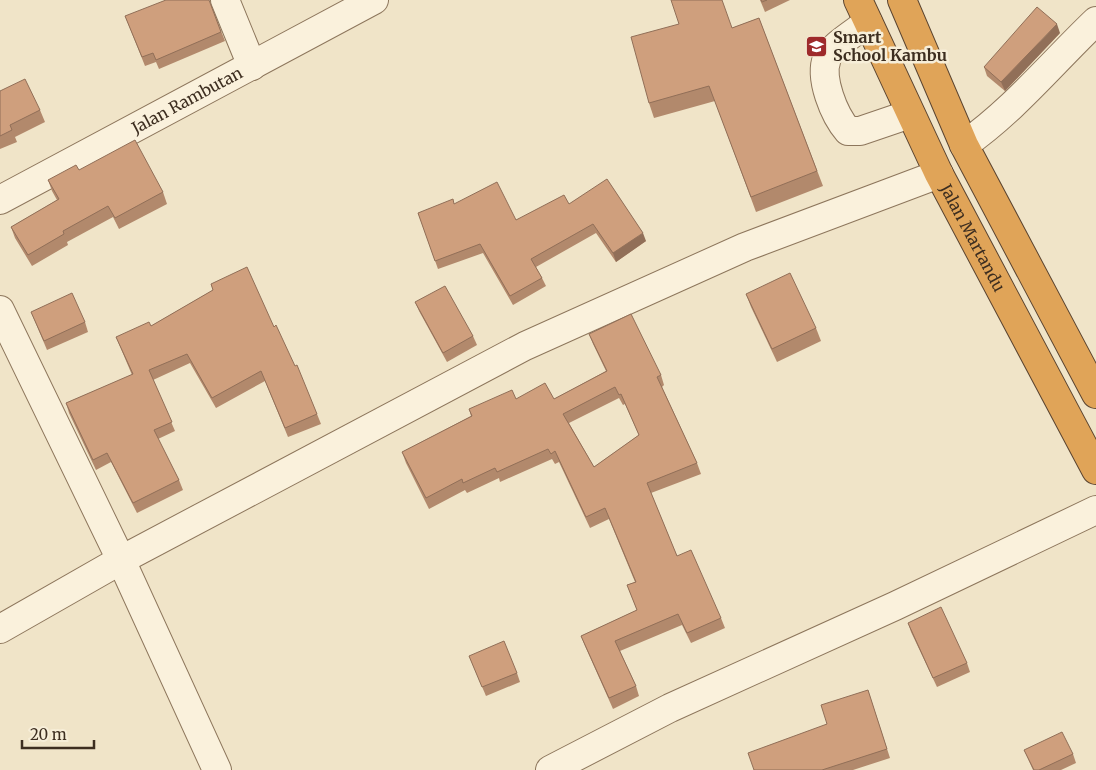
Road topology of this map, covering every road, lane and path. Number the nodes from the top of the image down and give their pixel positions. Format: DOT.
graph roads {
  1 [pos="225,0"];
  2 [pos="374,0"];
  3 [pos="902,0"];
  4 [pos="863,11"];
  5 [pos="1096,21"];
  6 [pos="252,66"];
  7 [pos="910,114"];
  8 [pos="964,145"];
  9 [pos="939,174"];
  10 [pos="0,200"];
  11 [pos="0,310"];
  12 [pos="1096,394"];
  13 [pos="1096,470"];
  14 [pos="1096,510"];
  15 [pos="121,560"];
  16 [pos="0,629"];
  17 [pos="592,760"];
  18 [pos="216,770"];
  19 [pos="550,770"];
  1 -- 6 [label="street"];
  2 -- 6 [label="street, Jalan Rambutan"];
  3 -- 8 [label="highway"];
  4 -- 7 [label="highway, Jalan Martandu"];
  4 -- 7 [label="street"];
  5 -- 8 [label="street"];
  6 -- 10 [label="street, Jalan Rambutan"];
  7 -- 9 [label="highway, Jalan Martandu"];
  8 -- 12 [label="highway"];
  9 -- 13 [label="highway, Jalan Martandu"];
  9 -- 15 [label="street"];
  11 -- 15 [label="street"];
  14 -- 17 [label="street"];
  15 -- 16 [label="street"];
  15 -- 18 [label="street"];
  17 -- 19 [label="street"];
}
